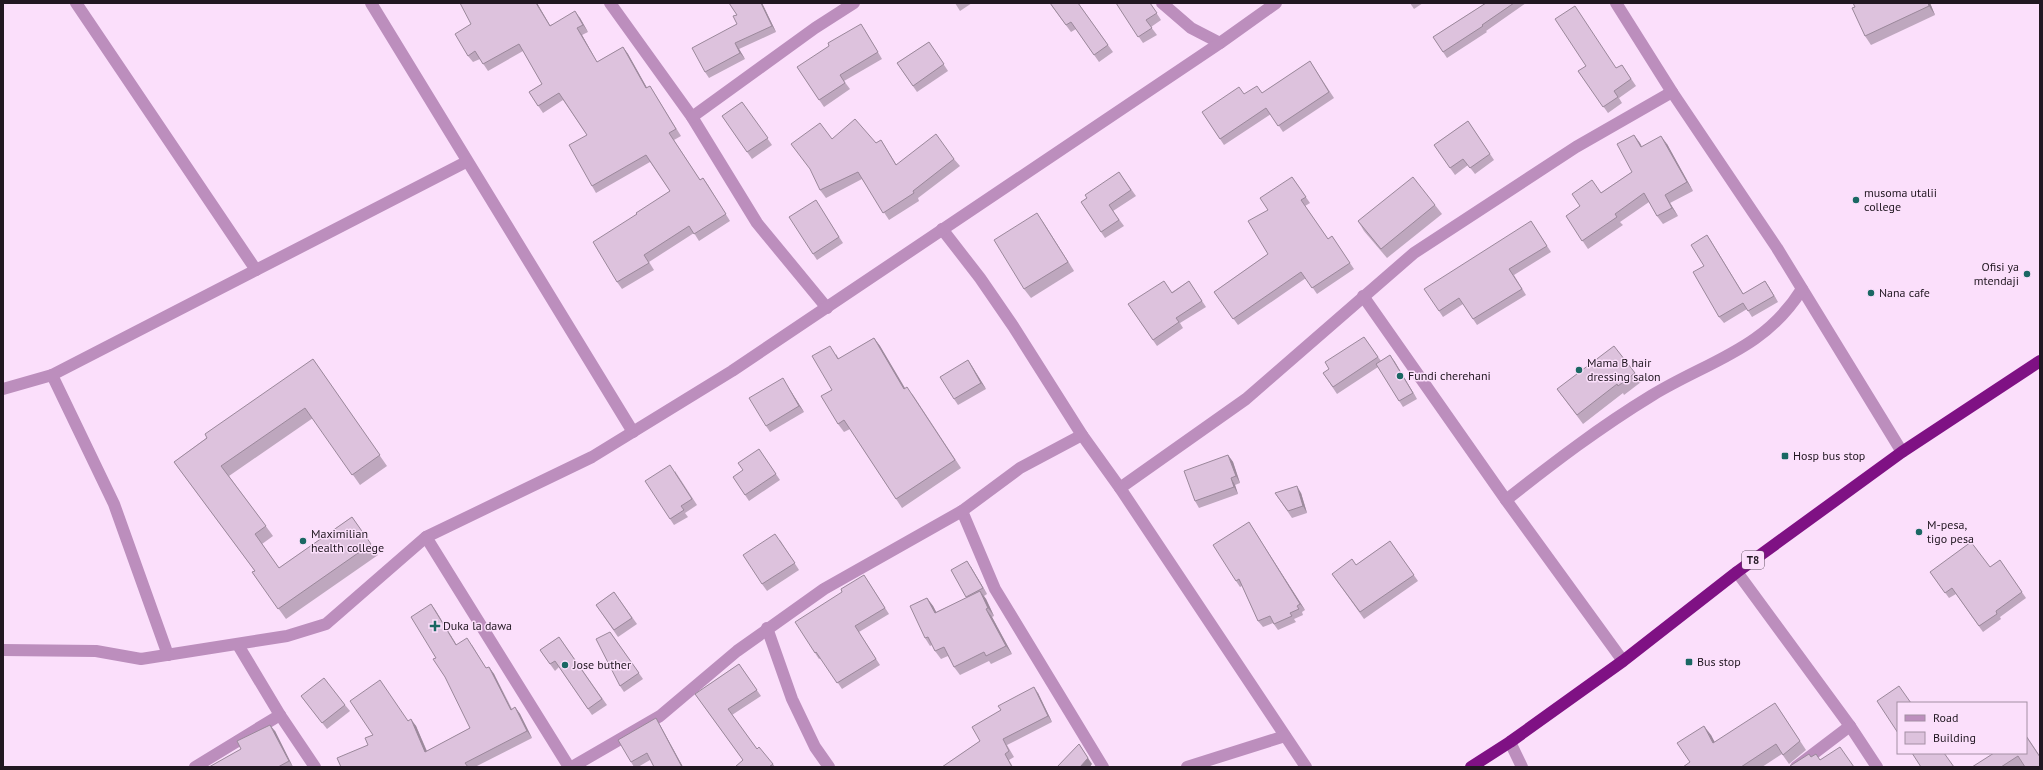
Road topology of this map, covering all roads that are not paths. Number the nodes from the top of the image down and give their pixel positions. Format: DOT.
graph roads {
  1 [pos="76,3"];
  2 [pos="371,3"];
  3 [pos="610,3"];
  4 [pos="854,3"];
  5 [pos="1162,3"];
  6 [pos="1276,3"];
  7 [pos="1616,3"];
  8 [pos="1220,43"];
  9 [pos="1672,92"];
  10 [pos="692,117"];
  11 [pos="466,162"];
  12 [pos="942,229"];
  13 [pos="256,270"];
  14 [pos="1802,289"];
  15 [pos="1363,296"];
  16 [pos="827,308"];
  17 [pos="2040,361"];
  18 [pos="52,375"];
  19 [pos="3,389"];
  20 [pos="633,432"];
  21 [pos="1082,435"];
  22 [pos="1902,452"];
  23 [pos="1120,488"];
  24 [pos="1506,500"];
  25 [pos="962,511"];
  26 [pos="426,537"];
  27 [pos="1737,572"];
  28 [pos="767,628"];
  29 [pos="238,645"];
  30 [pos="3,650"];
  31 [pos="168,655"];
  32 [pos="1623,661"];
  33 [pos="280,715"];
  34 [pos="1850,726"];
  35 [pos="1286,736"];
  36 [pos="1510,742"];
  37 [pos="195,767"];
  38 [pos="315,767"];
  39 [pos="569,767"];
  40 [pos="572,767"];
  41 [pos="828,767"];
  42 [pos="1103,767"];
  43 [pos="1187,767"];
  44 [pos="1306,767"];
  45 [pos="1471,767"];
  46 [pos="1522,767"];
  47 [pos="1796,767"];
  48 [pos="1877,767"];
  1 -- 13 [label="street"];
  2 -- 11 [label="street"];
  3 -- 10 [label="street"];
  4 -- 10 [label="street"];
  5 -- 8 [label="street"];
  6 -- 8 [label="street"];
  7 -- 9 [label="street"];
  8 -- 12 [label="street"];
  9 -- 14 [label="street"];
  9 -- 15 [label="street"];
  10 -- 16 [label="street"];
  11 -- 13 [label="street"];
  11 -- 20 [label="street"];
  12 -- 16 [label="street"];
  12 -- 21 [label="street"];
  13 -- 18 [label="street"];
  14 -- 22 [label="street"];
  14 -- 24 [label="street"];
  15 -- 23 [label="street"];
  15 -- 24 [label="street"];
  16 -- 20 [label="street"];
  17 -- 22 [label="highway, T8"];
  18 -- 19 [label="street"];
  18 -- 31 [label="street"];
  20 -- 26 [label="street"];
  21 -- 23 [label="street"];
  21 -- 25 [label="street"];
  22 -- 27 [label="highway, T8"];
  23 -- 35 [label="street"];
  24 -- 32 [label="street"];
  25 -- 28 [label="street"];
  25 -- 42 [label="street"];
  26 -- 29 [label="street"];
  26 -- 39 [label="street"];
  27 -- 32 [label="highway, T8"];
  27 -- 34 [label="street"];
  28 -- 40 [label="street"];
  28 -- 41 [label="street"];
  29 -- 31 [label="street"];
  29 -- 33 [label="street"];
  30 -- 31 [label="street"];
  32 -- 36 [label="highway, T8"];
  33 -- 37 [label="street"];
  33 -- 38 [label="street"];
  34 -- 47 [label="street"];
  34 -- 48 [label="street"];
  35 -- 43 [label="street"];
  35 -- 44 [label="street"];
  36 -- 45 [label="highway, T8"];
  36 -- 46 [label="street"];
}
